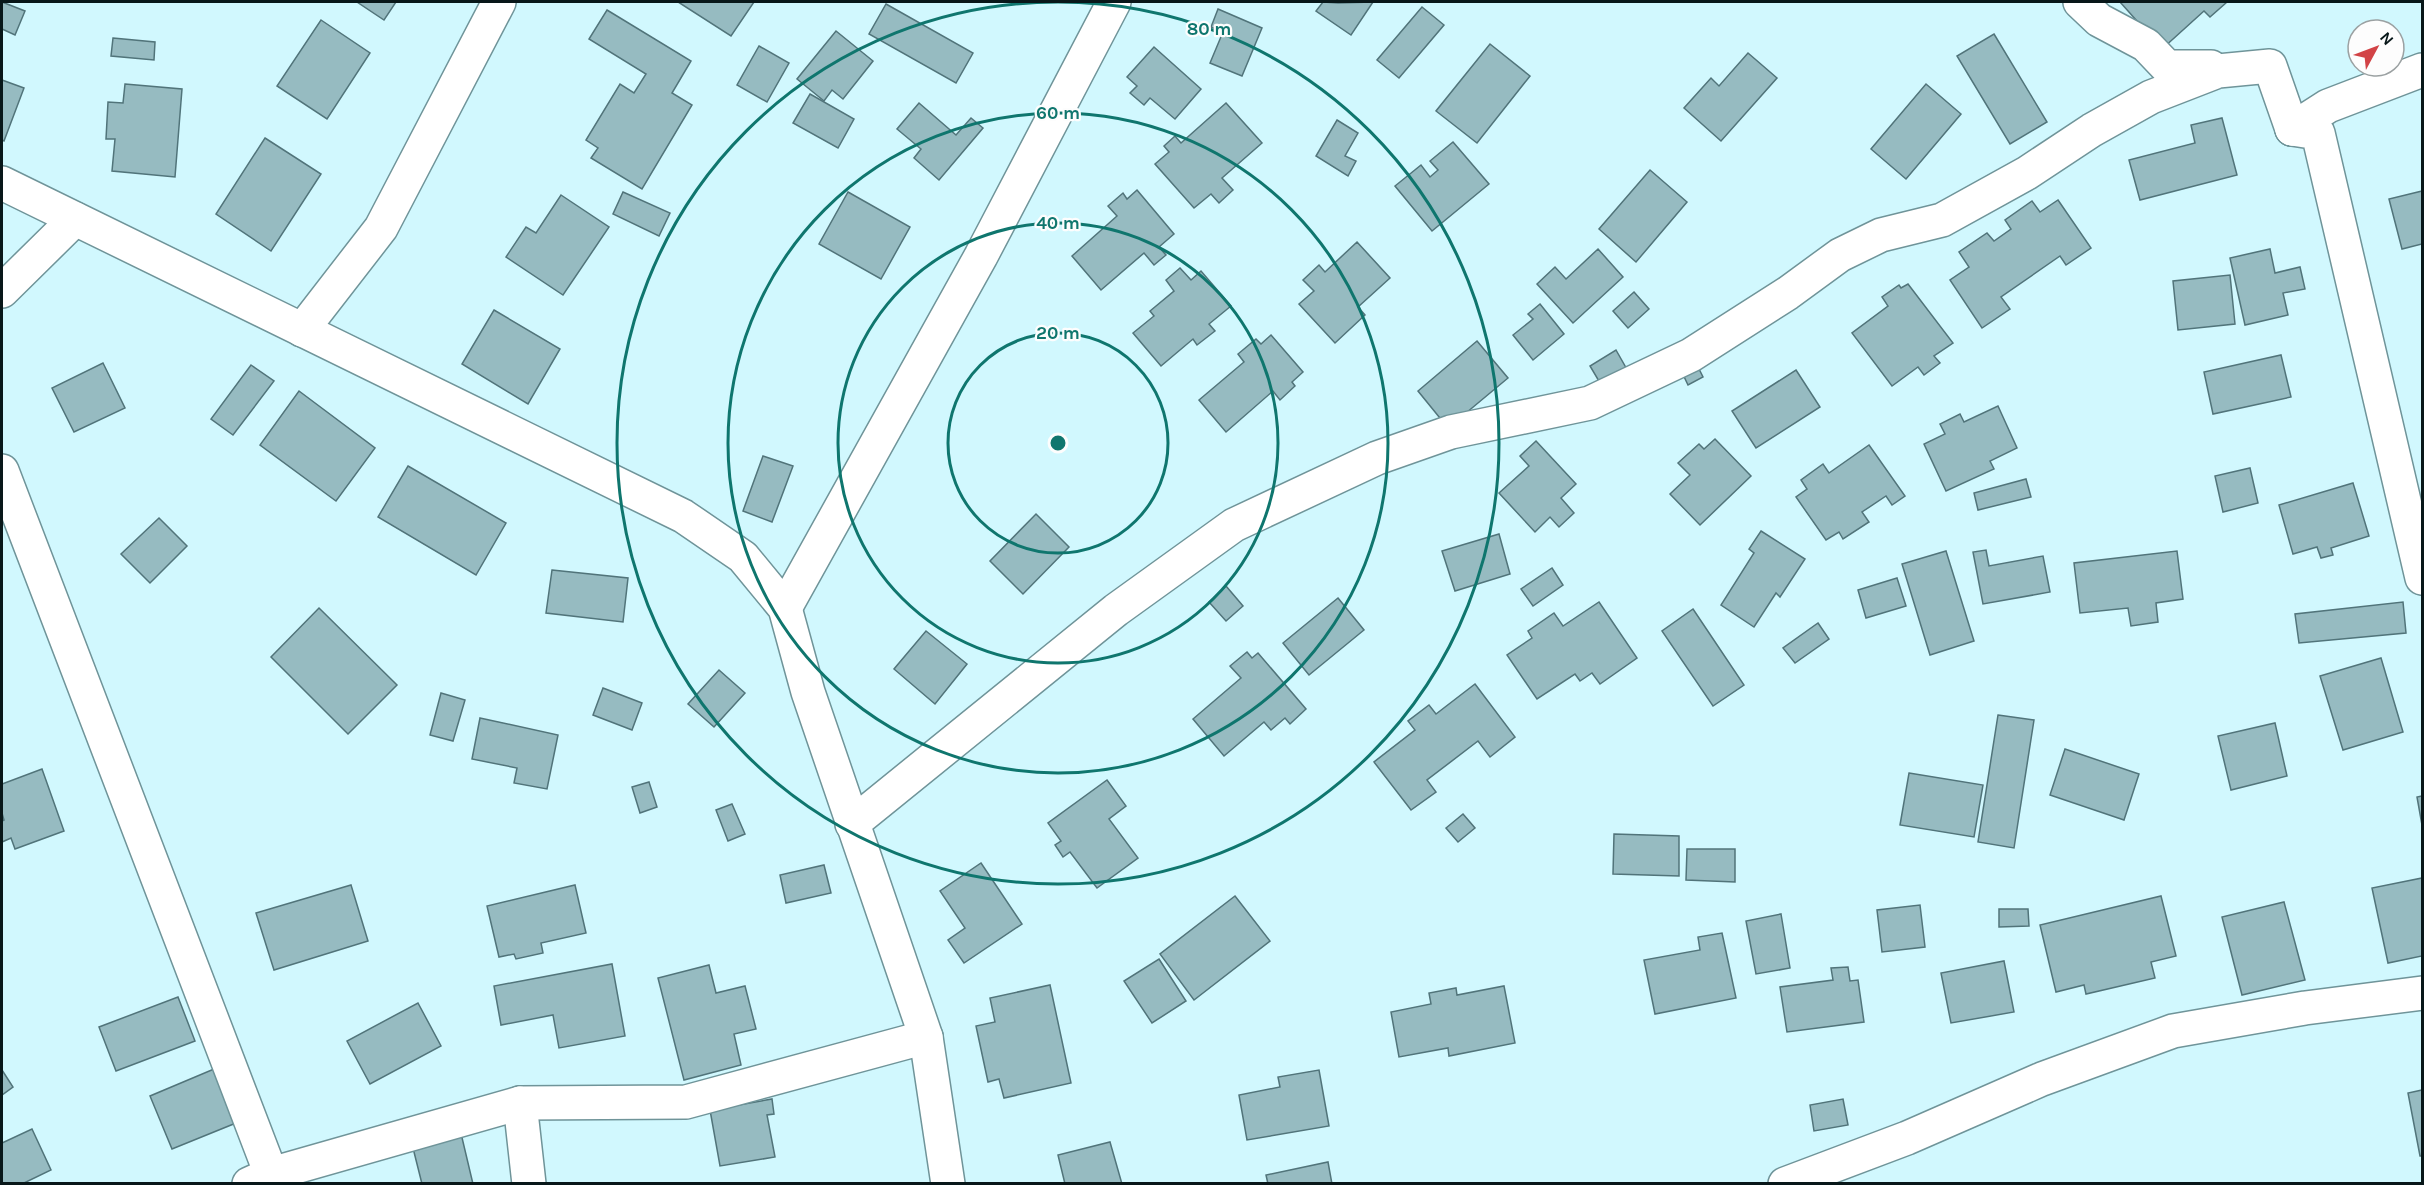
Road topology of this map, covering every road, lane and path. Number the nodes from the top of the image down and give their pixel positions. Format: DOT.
graph roads {
  1 [pos="499,2"];
  2 [pos="1114,2"];
  3 [pos="2080,2"];
  4 [pos="2270,66"];
  5 [pos="2422,70"];
  6 [pos="2292,129"];
  7 [pos="2,183"];
  8 [pos="75,219"];
  9 [pos="2,291"];
  10 [pos="302,330"];
  11 [pos="2,471"];
  12 [pos="2422,578"];
  13 [pos="785,608"];
  14 [pos="852,824"];
  15 [pos="2422,993"];
  16 [pos="926,1037"];
  17 [pos="520,1102"];
  18 [pos="260,1179"];
  19 [pos="529,1184"];
  20 [pos="948,1184"];
  21 [pos="1785,1184"];
  1 -- 10 [label="street"];
  2 -- 13 [label="street"];
  3 -- 4 [label="street"];
  4 -- 6 [label="street"];
  4 -- 14 [label="street"];
  5 -- 6 [label="street"];
  6 -- 12 [label="street"];
  7 -- 8 [label="street"];
  8 -- 9 [label="street"];
  8 -- 10 [label="street"];
  10 -- 13 [label="street"];
  11 -- 18 [label="street"];
  13 -- 14 [label="street"];
  14 -- 16 [label="street"];
  15 -- 21 [label="street"];
  16 -- 17 [label="street"];
  16 -- 20 [label="street"];
  17 -- 18 [label="street"];
  17 -- 19 [label="street"];
}
